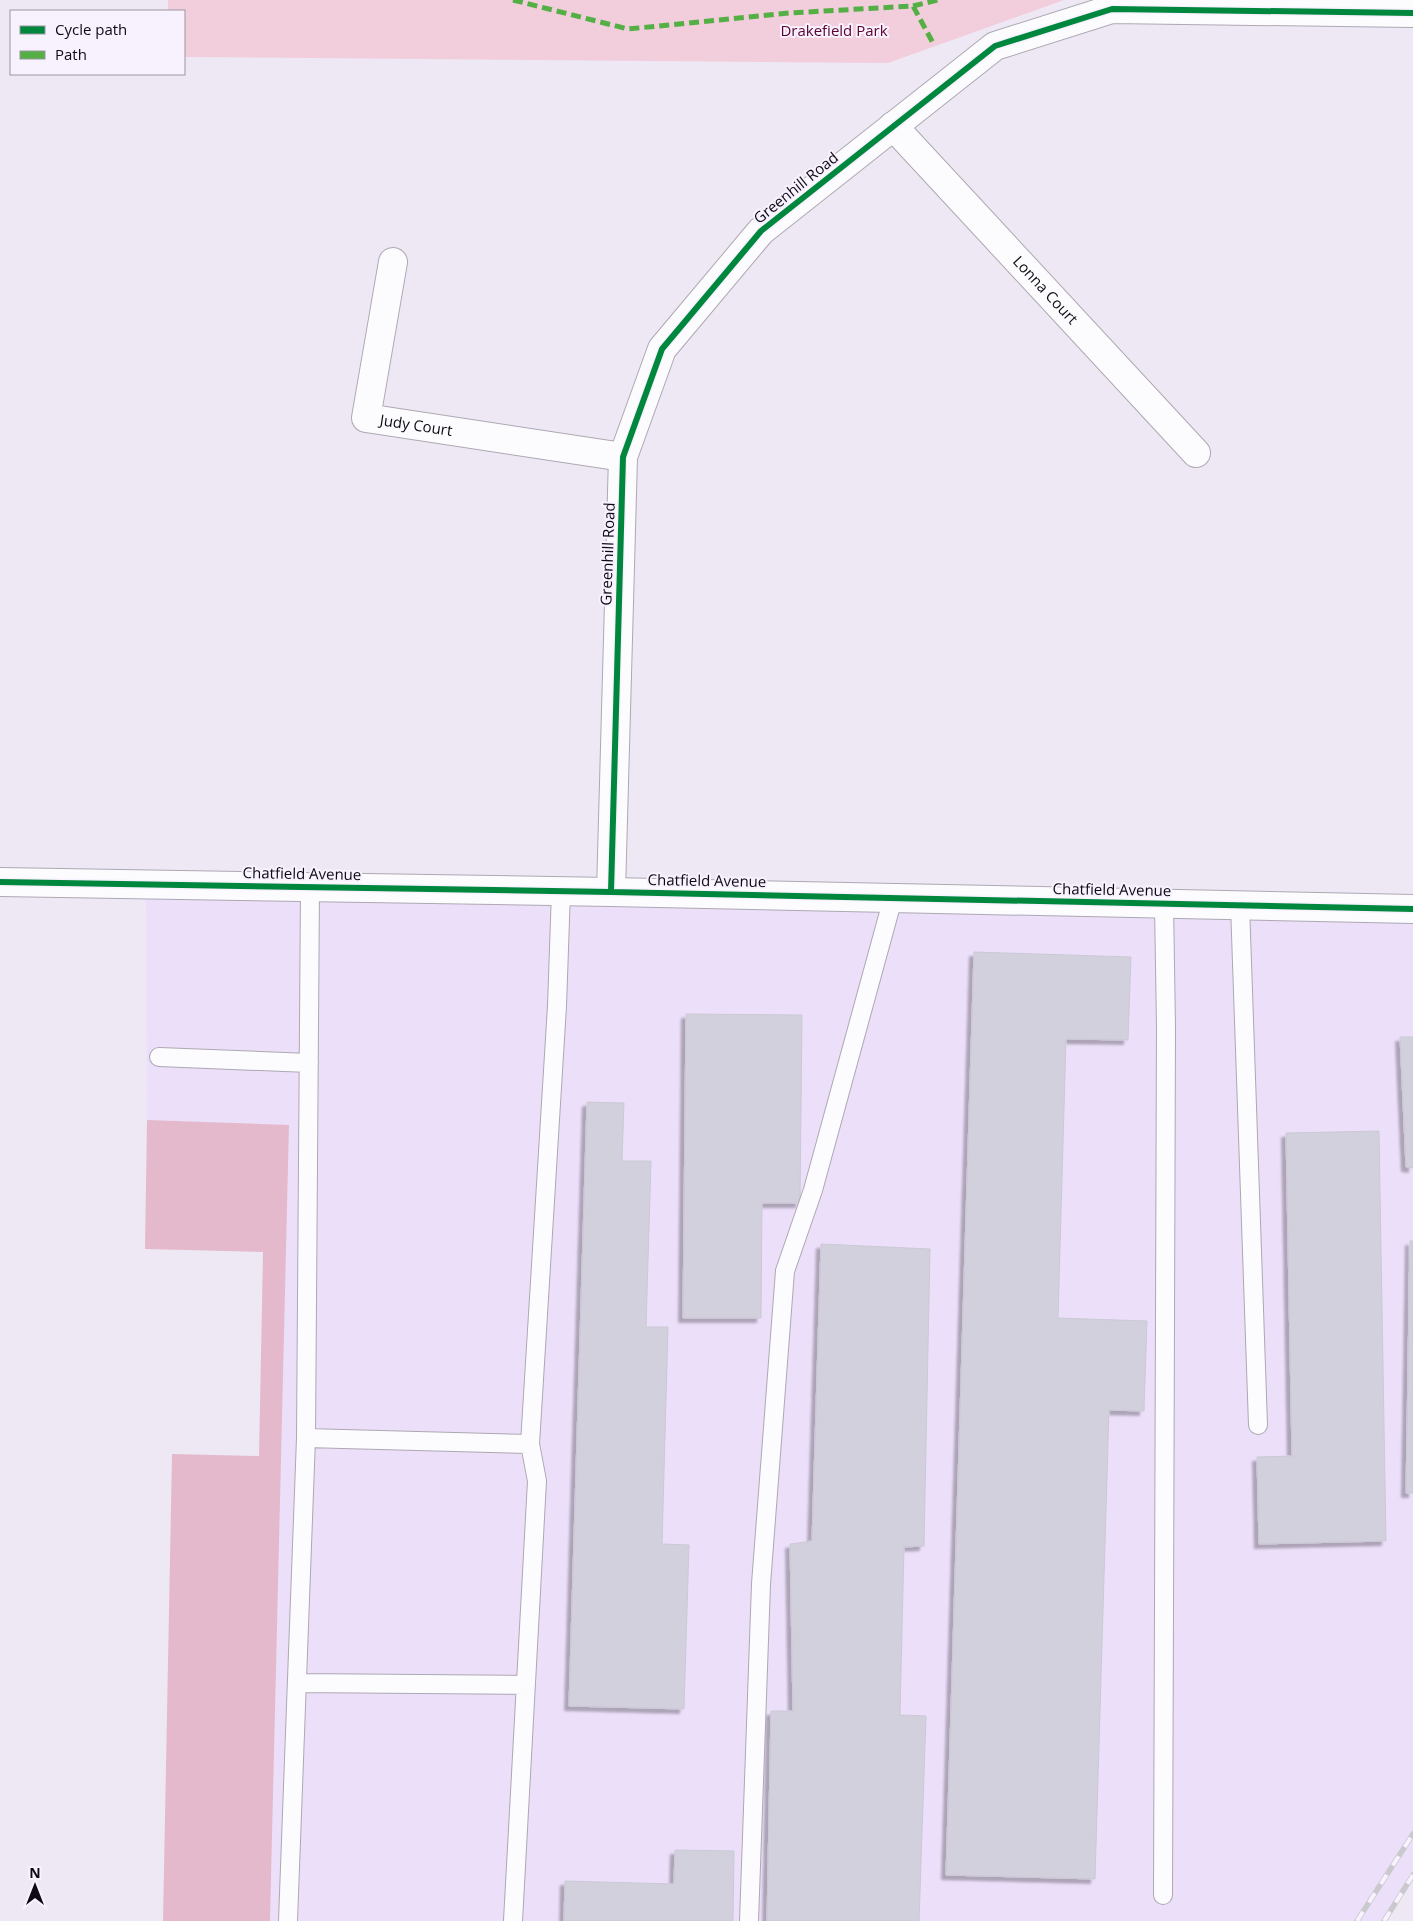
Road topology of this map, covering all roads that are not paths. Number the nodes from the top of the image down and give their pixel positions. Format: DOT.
graph roads {
  1 [pos="1384,6"];
  2 [pos="1413,12"];
  3 [pos="894,126"];
  4 [pos="393,262"];
  5 [pos="1196,453"];
  6 [pos="623,457"];
  7 [pos="0,882"];
  8 [pos="310,887"];
  9 [pos="561,891"];
  10 [pos="611,892"];
  11 [pos="894,898"];
  12 [pos="1164,904"];
  13 [pos="1240,905"];
  14 [pos="1413,909"];
  15 [pos="159,1057"];
  16 [pos="309,1063"];
  17 [pos="1258,1425"];
  18 [pos="306,1438"];
  19 [pos="530,1444"];
  20 [pos="297,1682"];
  21 [pos="526,1685"];
  22 [pos="1163,1896"];
  23 [pos="288,1921"];
  24 [pos="513,1921"];
  25 [pos="749,1921"];
  1 -- 2 [label="street, Greenhill Road"];
  1 -- 3 [label="street, Greenhill Road"];
  3 -- 5 [label="street, Lonna Court"];
  3 -- 6 [label="street, Greenhill Road"];
  4 -- 6 [label="street, Judy Court"];
  6 -- 10 [label="street, Greenhill Road"];
  7 -- 8 [label="street, Chatfield Avenue"];
  8 -- 9 [label="street, Chatfield Avenue"];
  8 -- 16 [label="lane"];
  9 -- 10 [label="street, Chatfield Avenue"];
  9 -- 19 [label="lane"];
  10 -- 11 [label="street, Chatfield Avenue"];
  11 -- 12 [label="street, Chatfield Avenue"];
  11 -- 25 [label="lane"];
  12 -- 13 [label="street, Chatfield Avenue"];
  12 -- 22 [label="lane"];
  13 -- 14 [label="street, Chatfield Avenue"];
  13 -- 17 [label="lane"];
  15 -- 16 [label="lane"];
  16 -- 18 [label="lane"];
  18 -- 19 [label="lane"];
  18 -- 20 [label="lane"];
  19 -- 21 [label="lane"];
  20 -- 21 [label="lane"];
  20 -- 23 [label="lane"];
  21 -- 24 [label="lane"];
}
